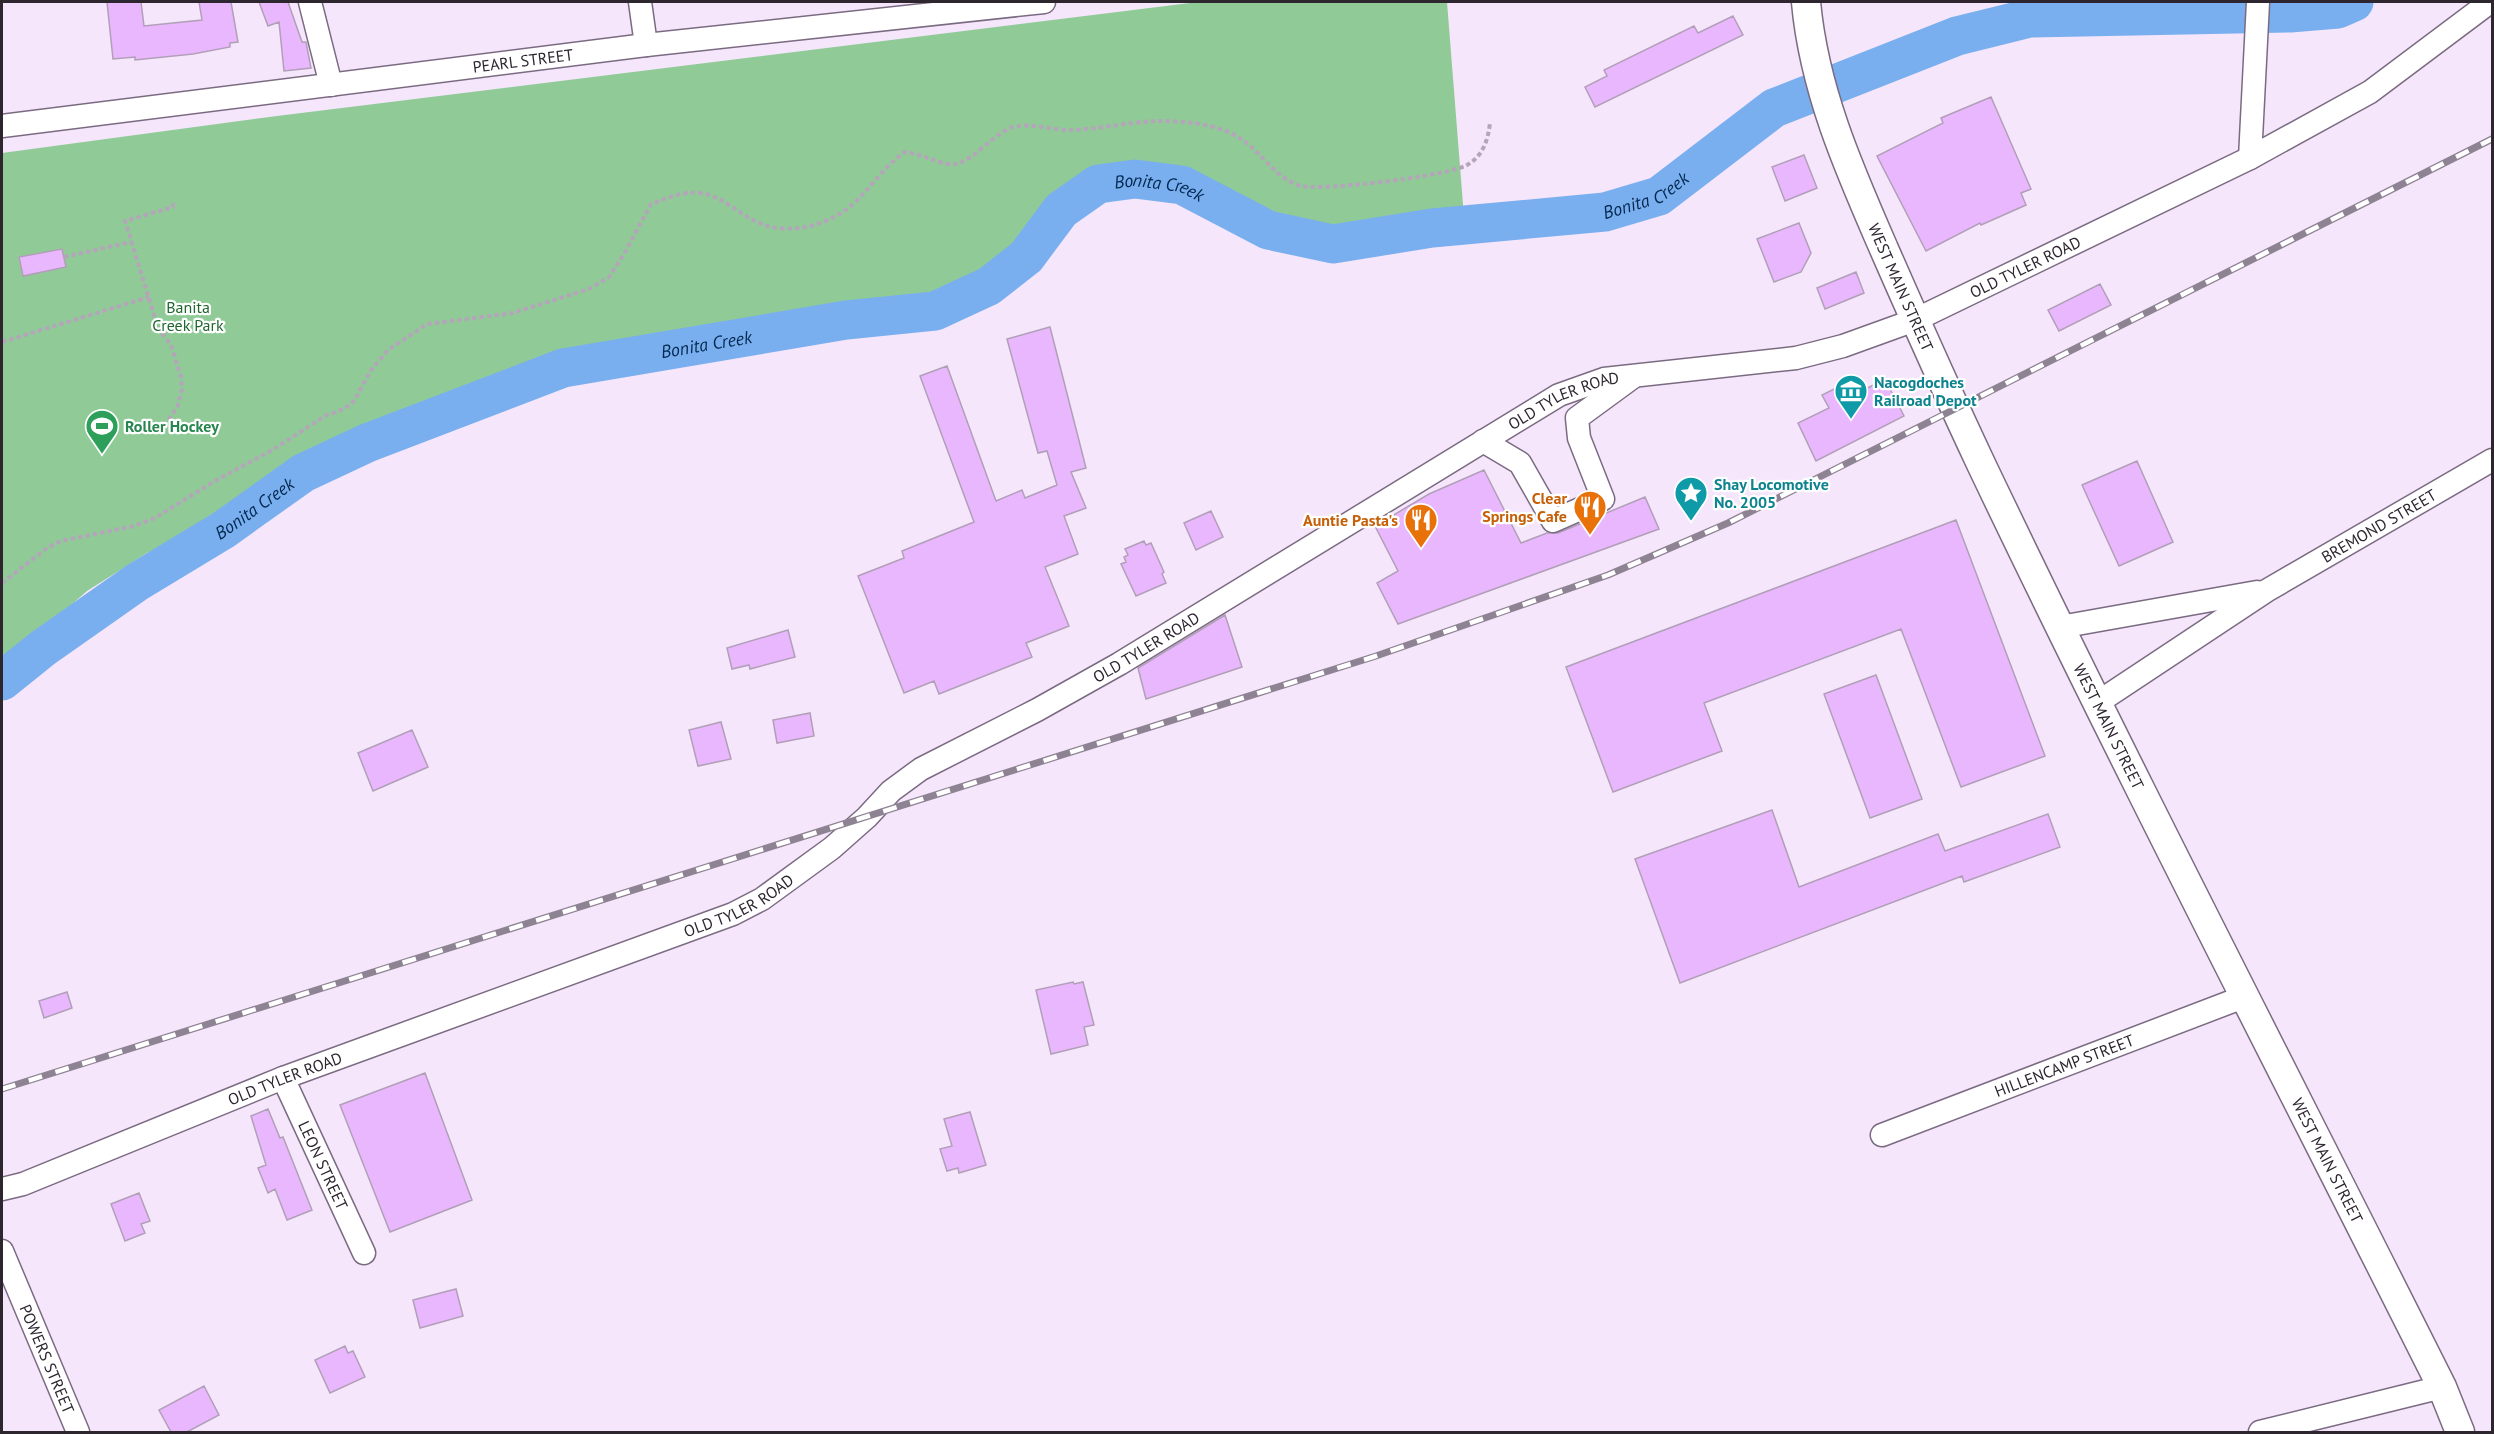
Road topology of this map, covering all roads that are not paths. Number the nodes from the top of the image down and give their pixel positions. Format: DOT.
graph roads {
  1 [pos="310,2"];
  2 [pos="640,2"];
  3 [pos="1044,2"];
  4 [pos="2258,2"];
  5 [pos="2490,2"];
  6 [pos="1807,14"];
  7 [pos="646,45"];
  8 [pos="331,85"];
  9 [pos="2,126"];
  10 [pos="2250,158"];
  11 [pos="1915,320"];
  12 [pos="1637,374"];
  13 [pos="1483,441"];
  14 [pos="2493,460"];
  15 [pos="2266,591"];
  16 [pos="2060,627"];
  17 [pos="2097,703"];
  18 [pos="2246,996"];
  19 [pos="283,1078"];
  20 [pos="1882,1136"];
  21 [pos="2,1189"];
  22 [pos="2,1251"];
  23 [pos="364,1253"];
  24 [pos="2442,1387"];
  25 [pos="78,1432"];
  26 [pos="2260,1432"];
  27 [pos="2460,1432"];
  1 -- 8 [label="street"];
  2 -- 7 [label="street"];
  3 -- 7 [label="street, PEARL STREET"];
  4 -- 10 [label="street"];
  5 -- 10 [label="street, OLD TYLER ROAD"];
  6 -- 11 [label="main road, WEST MAIN STREET"];
  7 -- 8 [label="street, PEARL STREET"];
  8 -- 9 [label="street, PEARL STREET"];
  10 -- 11 [label="street, OLD TYLER ROAD"];
  11 -- 12 [label="street, OLD TYLER ROAD"];
  11 -- 16 [label="main road, WEST MAIN STREET"];
  12 -- 13 [label="street, OLD TYLER ROAD"];
  12 -- 13 [label="street"];
  13 -- 19 [label="street, OLD TYLER ROAD"];
  14 -- 15 [label="street, BREMOND STREET"];
  15 -- 16 [label="street, BREMOND STREET"];
  15 -- 17 [label="street, BREMOND STREET"];
  16 -- 17 [label="main road, WEST MAIN STREET"];
  17 -- 18 [label="main road, WEST MAIN STREET"];
  18 -- 20 [label="street, HILLENCAMP STREET"];
  18 -- 24 [label="main road, WEST MAIN STREET"];
  19 -- 21 [label="street, OLD TYLER ROAD"];
  19 -- 23 [label="street, LEON STREET"];
  22 -- 25 [label="street, POWERS STREET"];
  24 -- 26 [label="street"];
  24 -- 27 [label="main road, WEST MAIN STREET"];
}
